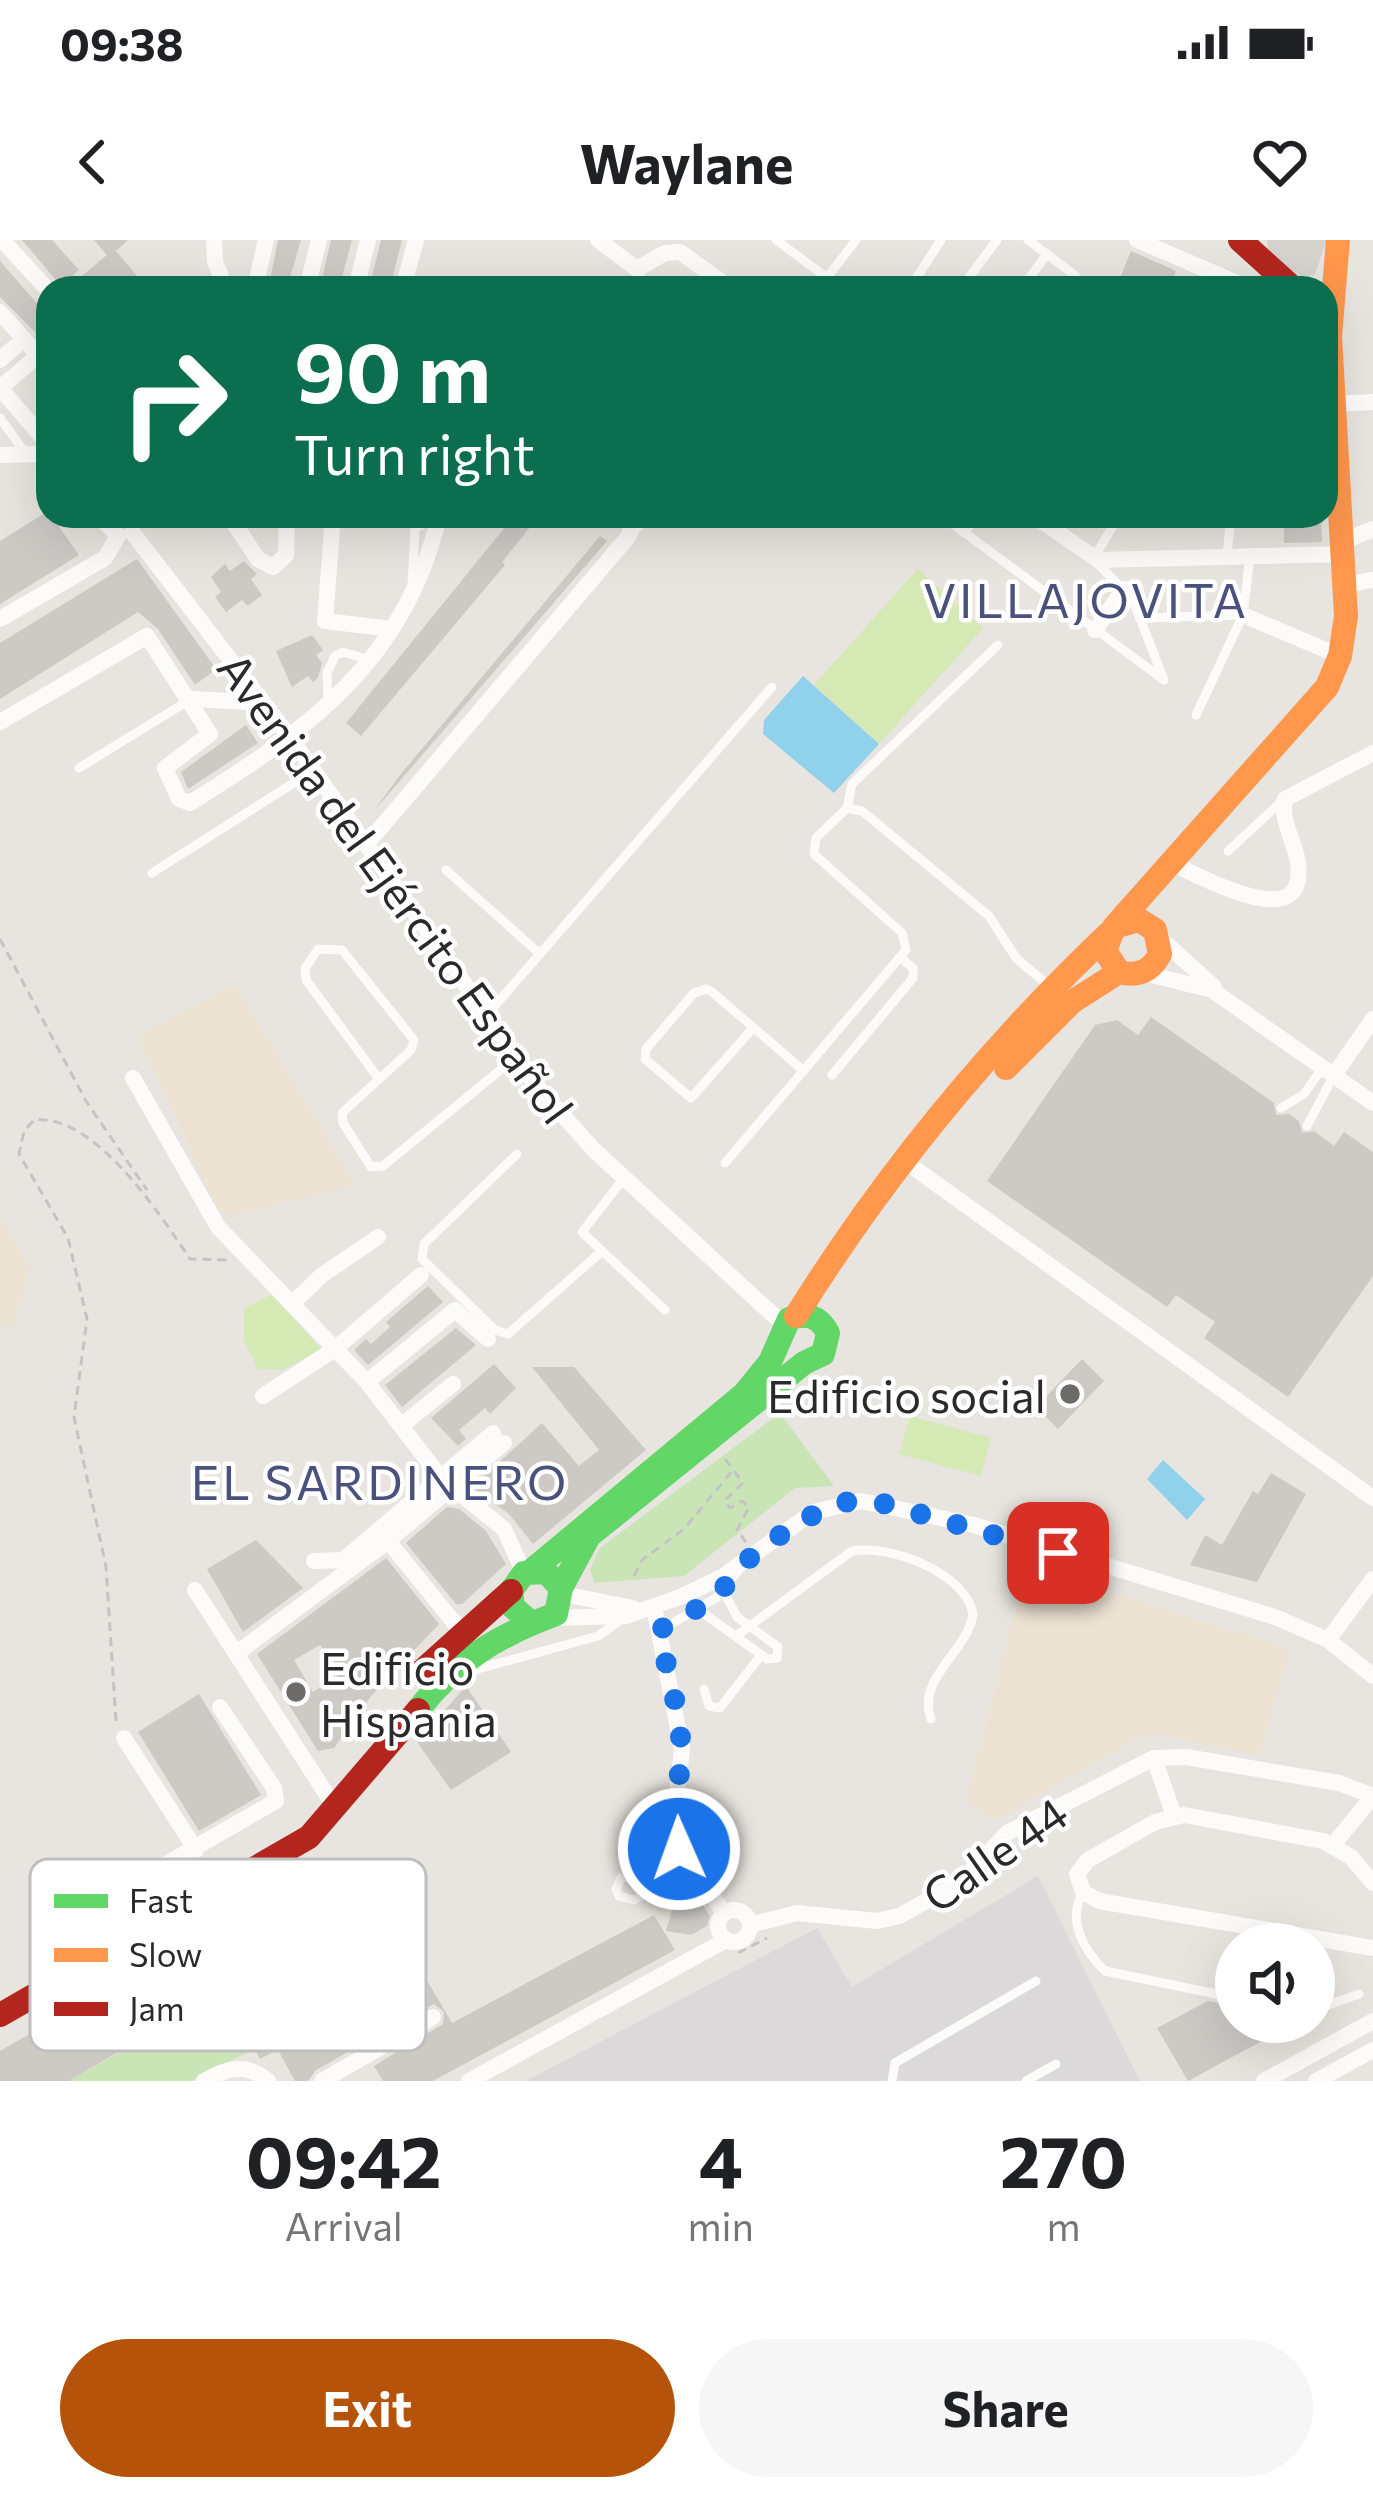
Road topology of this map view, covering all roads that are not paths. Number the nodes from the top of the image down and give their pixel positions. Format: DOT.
graph roads {
  1 [pos="2,240"];
  2 [pos="214,240"];
  3 [pos="266,240"];
  4 [pos="319,240"];
  5 [pos="368,240"];
  6 [pos="416,240"];
  7 [pos="598,240"];
  8 [pos="776,240"];
  9 [pos="856,240"];
  10 [pos="941,240"];
  11 [pos="997,240"];
  12 [pos="1028,240"];
  13 [pos="1137,240"];
  14 [pos="1240,240"];
  15 [pos="1338,240"];
  16 [pos="1167,246"];
  17 [pos="1047,254"];
  18 [pos="637,269"];
  19 [pos="220,276"];
  20 [pos="255,276"];
  21 [pos="310,276"];
  22 [pos="359,276"];
  23 [pos="406,276"];
  24 [pos="640,276"];
  25 [pos="713,276"];
  26 [pos="824,276"];
  27 [pos="829,276"];
  28 [pos="918,276"];
  29 [pos="970,276"];
  30 [pos="1031,276"];
  31 [pos="1076,276"];
  32 [pos="1212,276"];
  33 [pos="1280,276"];
  34 [pos="1332,276"];
  35 [pos="36,277"];
  36 [pos="0,312"];
  37 [pos="24,339"];
  38 [pos="36,347"];
  39 [pos="36,357"];
  40 [pos="0,360"];
  41 [pos="0,388"];
  42 [pos="1373,402"];
  43 [pos="1338,404"];
  44 [pos="0,418"];
  45 [pos="36,430"];
  46 [pos="23,451"];
  47 [pos="36,453"];
  48 [pos="0,455"];
  49 [pos="1338,476"];
  50 [pos="129,528"];
  51 [pos="237,528"];
  52 [pos="287,528"];
  53 [pos="332,528"];
  54 [pos="435,528"];
  55 [pos="625,528"];
  56 [pos="958,528"];
  57 [pos="967,528"];
  58 [pos="1051,528"];
  59 [pos="1112,528"];
  60 [pos="1230,528"];
  61 [pos="1373,529"];
  62 [pos="964,532"];
  63 [pos="1342,548"];
  64 [pos="1250,554"];
  65 [pos="1227,555"];
  66 [pos="1094,559"];
  67 [pos="1373,580"];
  68 [pos="1344,585"];
  69 [pos="1124,589"];
  70 [pos="1243,615"];
  71 [pos="1142,617"];
  72 [pos="0,619"];
  73 [pos="392,629"];
  74 [pos="1095,630"];
  75 [pos="998,645"];
  76 [pos="1340,656"];
  77 [pos="370,659"];
  78 [pos="772,687"];
  79 [pos="191,699"];
  80 [pos="264,703"];
  81 [pos="328,704"];
  82 [pos="1196,715"];
  83 [pos="0,722"];
  84 [pos="292,740"];
  85 [pos="1373,753"];
  86 [pos="79,768"];
  87 [pos="314,770"];
  88 [pos="1285,799"];
  89 [pos="847,808"];
  90 [pos="366,845"];
  91 [pos="1228,851"];
  92 [pos="1169,862"];
  93 [pos="446,870"];
  94 [pos="152,873"];
  95 [pos="1111,930"];
  96 [pos="1156,934"];
  97 [pos="540,954"];
  98 [pos="901,958"];
  99 [pos="1131,972"];
  100 [pos="1052,989"];
  101 [pos="1233,1003"];
  102 [pos="486,1016"];
  103 [pos="1373,1019"];
  104 [pos="753,1028"];
  105 [pos="515,1058"];
  106 [pos="804,1071"];
  107 [pos="1328,1071"];
  108 [pos="832,1075"];
  109 [pos="133,1078"];
  110 [pos="379,1078"];
  111 [pos="1373,1103"];
  112 [pos="1281,1108"];
  113 [pos="1306,1126"];
  114 [pos="517,1154"];
  115 [pos="725,1163"];
  116 [pos="917,1170"];
  117 [pos="624,1178"];
  118 [pos="378,1237"];
  119 [pos="602,1252"];
  120 [pos="421,1275"];
  121 [pos="292,1304"];
  122 [pos="665,1310"];
  123 [pos="825,1326"];
  124 [pos="787,1328"];
  125 [pos="488,1339"];
  126 [pos="335,1349"];
  127 [pos="804,1364"];
  128 [pos="367,1382"];
  129 [pos="453,1384"];
  130 [pos="263,1396"];
  131 [pos="396,1418"];
  132 [pos="375,1424"];
  133 [pos="498,1438"];
  134 [pos="447,1484"];
  135 [pos="1373,1498"];
  136 [pos="388,1540"];
  137 [pos="748,1558"];
  138 [pos="314,1561"];
  139 [pos="522,1578"];
  140 [pos="1373,1580"];
  141 [pos="195,1590"];
  142 [pos="562,1591"];
  143 [pos="724,1592"];
  144 [pos="650,1607"];
  145 [pos="699,1610"];
  146 [pos="626,1616"];
  147 [pos="540,1620"];
  148 [pos="749,1625"];
  149 [pos="659,1630"];
  150 [pos="461,1631"];
  151 [pos="736,1636"];
  152 [pos="1328,1640"];
  153 [pos="237,1653"];
  154 [pos="761,1655"];
  155 [pos="451,1668"];
  156 [pos="1373,1676"];
  157 [pos="704,1689"];
  158 [pos="220,1707"];
  159 [pos="931,1719"];
  160 [pos="124,1738"];
  161 [pos="1154,1758"];
  162 [pos="327,1795"];
  163 [pos="1373,1796"];
  164 [pos="1174,1816"];
  165 [pos="1334,1845"];
  166 [pos="196,1850"];
  167 [pos="180,1859"];
  168 [pos="239,1859"];
  169 [pos="272,1859"];
  170 [pos="690,1865"];
  171 [pos="1373,1883"];
  172 [pos="1083,1892"];
  173 [pos="724,1913"];
  174 [pos="750,1925"];
  175 [pos="1373,1948"];
  176 [pos="728,1949"];
  177 [pos="30,1978"];
  178 [pos="1036,1982"];
  179 [pos="1215,1994"];
  180 [pos="1359,1994"];
  181 [pos="0,1995"];
  182 [pos="30,1998"];
  183 [pos="1335,2003"];
  184 [pos="0,2015"];
  185 [pos="434,2017"];
  186 [pos="1373,2021"];
  187 [pos="426,2022"];
  188 [pos="1373,2050"];
  189 [pos="374,2051"];
  190 [pos="1056,2065"];
  191 [pos="204,2081"];
  192 [pos="268,2081"];
  193 [pos="322,2081"];
  194 [pos="469,2081"];
  195 [pos="892,2081"];
  196 [pos="1026,2081"];
  197 [pos="1264,2081"];
  198 [pos="1316,2081"];
  1 -- 35 [label="street"];
  2 -- 19 [label="street"];
  3 -- 20 [label="street"];
  4 -- 21 [label="street"];
  5 -- 22 [label="street"];
  6 -- 23 [label="street"];
  7 -- 18 [label="street"];
  8 -- 26 [label="lane"];
  9 -- 27 [label="lane"];
  10 -- 28 [label="lane"];
  11 -- 29 [label="lane"];
  12 -- 17 [label="lane"];
  13 -- 16 [label="street"];
  14 -- 33 [label="main road"];
  15 -- 34 [label="main road"];
  16 -- 32 [label="street"];
  17 -- 30 [label="lane"];
  17 -- 31 [label="lane"];
  18 -- 24 [label="lane"];
  18 -- 25 [label="street"];
  36 -- 37 [label="street"];
  37 -- 38 [label="street"];
  37 -- 40 [label="street"];
  39 -- 41 [label="street"];
  41 -- 45 [label="street"];
  42 -- 43 [label="street"];
  44 -- 46 [label="lane"];
  46 -- 47 [label="street"];
  46 -- 48 [label="street"];
  49 -- 63 [label="main road"];
  50 -- 72 [label="street"];
  50 -- 80 [label="street, Avenida del Ejército Español"];
  51 -- 52 [label="street"];
  53 -- 73 [label="street"];
  54 -- 73 [label="street"];
  55 -- 90 [label="street"];
  56 -- 62 [label="lane"];
  57 -- 62 [label="lane"];
  58 -- 66 [label="street"];
  59 -- 66 [label="lane"];
  60 -- 65 [label="lane"];
  61 -- 63 [label="street"];
  62 -- 74 [label="lane"];
  63 -- 64 [label="street"];
  63 -- 68 [label="main road"];
  64 -- 65 [label="street"];
  64 -- 70 [label="lane"];
  65 -- 66 [label="street"];
  66 -- 69 [label="lane"];
  67 -- 68 [label="street"];
  68 -- 76 [label="main road"];
  69 -- 71 [label="lane"];
  69 -- 74 [label="street"];
  70 -- 71 [label="lane"];
  70 -- 76 [label="street"];
  70 -- 82 [label="lane"];
  71 -- 74 [label="lane"];
  73 -- 77 [label="street"];
  75 -- 89 [label="lane"];
  76 -- 92 [label="main road"];
  77 -- 81 [label="street"];
  77 -- 81 [label="lane"];
  78 -- 97 [label="lane"];
  79 -- 80 [label="street"];
  79 -- 83 [label="street"];
  79 -- 84 [label="street"];
  79 -- 86 [label="lane"];
  80 -- 84 [label="street, Avenida del Ejército Español"];
  81 -- 84 [label="street"];
  84 -- 87 [label="street, Avenida del Ejército Español"];
  85 -- 88 [label="street"];
  87 -- 90 [label="street, Avenida del Ejército Español"];
  87 -- 94 [label="lane"];
  88 -- 91 [label="lane"];
  88 -- 92 [label="street"];
  89 -- 98 [label="lane"];
  89 -- 100 [label="lane"];
  90 -- 102 [label="street, Avenida del Ejército Español"];
  92 -- 95 [label="main road"];
  92 -- 96 [label="main road"];
  93 -- 97 [label="lane"];
  95 -- 96 [label="main road"];
  95 -- 99 [label="main road"];
  95 -- 100 [label="main road"];
  96 -- 99 [label="main road"];
  96 -- 101 [label="street"];
  97 -- 102 [label="lane"];
  98 -- 106 [label="lane"];
  98 -- 108 [label="lane"];
  99 -- 101 [label="street"];
  99 -- 116 [label="main road"];
  100 -- 124 [label="main road"];
  101 -- 107 [label="street"];
  102 -- 105 [label="street, Avenida del Ejército Español"];
  103 -- 107 [label="street"];
  104 -- 104 [label="lane"];
  104 -- 106 [label="lane"];
  105 -- 110 [label="lane"];
  105 -- 117 [label="street, Avenida del Ejército Español"];
  106 -- 115 [label="lane"];
  107 -- 111 [label="street"];
  107 -- 112 [label="lane"];
  107 -- 113 [label="lane"];
  109 -- 121 [label="street"];
  110 -- 110 [label="lane"];
  114 -- 119 [label="lane"];
  116 -- 123 [label="main road"];
  116 -- 135 [label="street"];
  117 -- 119 [label="lane"];
  117 -- 124 [label="street, Avenida del Ejército Español"];
  118 -- 121 [label="street"];
  119 -- 122 [label="lane"];
  120 -- 126 [label="street"];
  121 -- 126 [label="street"];
  123 -- 124 [label="main road"];
  123 -- 127 [label="main road"];
  124 -- 127 [label="main road"];
  124 -- 139 [label="main road"];
  125 -- 128 [label="street"];
  126 -- 128 [label="street"];
  126 -- 130 [label="street"];
  127 -- 142 [label="main road"];
  128 -- 131 [label="street"];
  129 -- 131 [label="street"];
  131 -- 132 [label="street"];
  131 -- 134 [label="street"];
  133 -- 134 [label="street"];
  134 -- 136 [label="street"];
  134 -- 138 [label="street"];
  134 -- 139 [label="street"];
  136 -- 150 [label="street"];
  136 -- 153 [label="street"];
  137 -- 143 [label="lane"];
  137 -- 144 [label="street"];
  137 -- 152 [label="street"];
  139 -- 142 [label="main road"];
  139 -- 147 [label="main road"];
  139 -- 150 [label="main road"];
  140 -- 152 [label="street"];
  141 -- 153 [label="street"];
  142 -- 144 [label="street"];
  142 -- 147 [label="main road"];
  143 -- 145 [label="lane"];
  143 -- 148 [label="lane"];
  144 -- 146 [label="street"];
  144 -- 149 [label="street"];
  145 -- 149 [label="lane"];
  145 -- 151 [label="lane"];
  146 -- 147 [label="street"];
  146 -- 155 [label="lane"];
  147 -- 155 [label="main road"];
  148 -- 151 [label="lane"];
  148 -- 154 [label="lane"];
  148 -- 159 [label="lane"];
  149 -- 170 [label="street"];
  150 -- 162 [label="main road"];
  151 -- 154 [label="lane"];
  152 -- 156 [label="street"];
  153 -- 162 [label="street"];
  154 -- 157 [label="lane"];
  155 -- 169 [label="main road"];
  158 -- 166 [label="street"];
  160 -- 166 [label="street"];
  161 -- 163 [label="street"];
  161 -- 164 [label="street"];
  161 -- 174 [label="street, Calle 44"];
  162 -- 168 [label="main road"];
  163 -- 165 [label="street"];
  164 -- 165 [label="street"];
  164 -- 172 [label="street"];
  165 -- 171 [label="street"];
  166 -- 167 [label="street"];
  170 -- 170 [label="lane"];
  170 -- 173 [label="street"];
  172 -- 175 [label="street"];
  172 -- 179 [label="lane"];
  173 -- 174 [label="street"];
  173 -- 176 [label="street"];
  174 -- 176 [label="street"];
  176 -- 194 [label="street"];
  177 -- 181 [label="main road"];
  178 -- 195 [label="lane"];
  180 -- 183 [label="lane"];
  182 -- 184 [label="main road"];
  185 -- 187 [label="street"];
  186 -- 197 [label="street"];
  188 -- 198 [label="street"];
  189 -- 193 [label="street"];
  190 -- 196 [label="lane"];
  191 -- 192 [label="street"];
}
